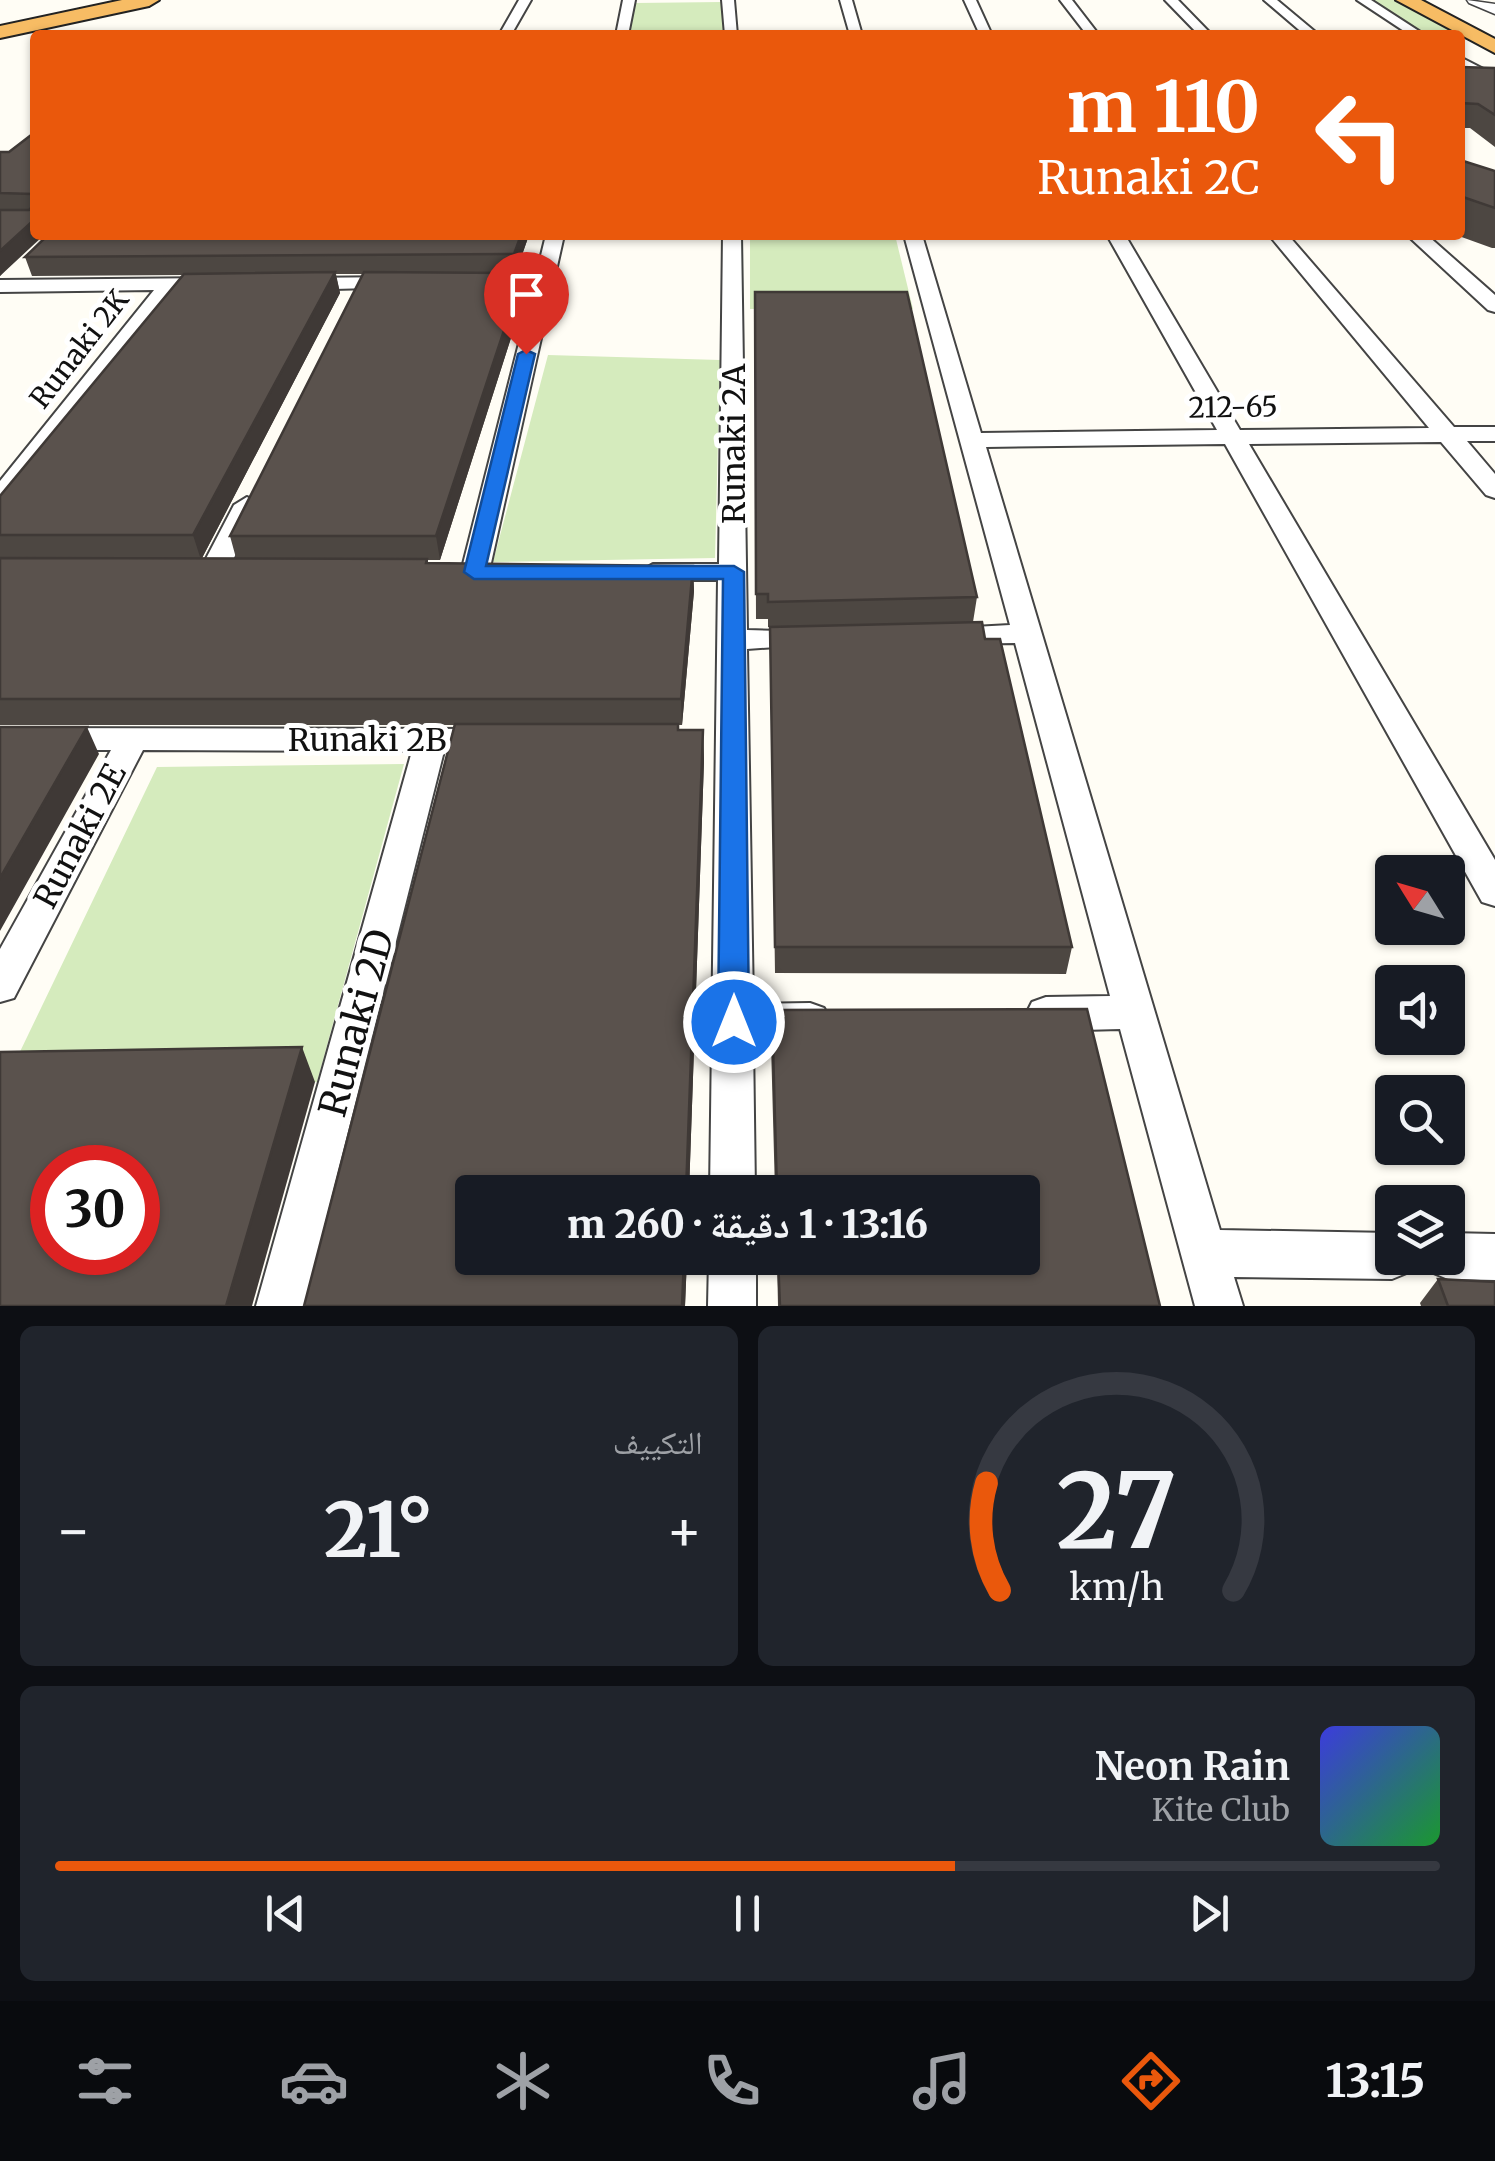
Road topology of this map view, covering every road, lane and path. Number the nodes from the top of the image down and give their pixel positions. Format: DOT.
graph roads {
  1 [pos="105,0"];
  2 [pos="149,0"];
  3 [pos="525,0"];
  4 [pos="629,0"];
  5 [pos="728,0"];
  6 [pos="846,0"];
  7 [pos="970,0"];
  8 [pos="1066,0"];
  9 [pos="1172,0"];
  10 [pos="1270,0"];
  11 [pos="1362,0"];
  12 [pos="1406,0"];
  13 [pos="1457,2"];
  14 [pos="1495,10"];
  15 [pos="0,22"];
  16 [pos="1495,28"];
  17 [pos="508,30"];
  18 [pos="623,30"];
  19 [pos="731,30"];
  20 [pos="855,30"];
  21 [pos="984,30"];
  22 [pos="1089,30"];
  23 [pos="1201,30"];
  24 [pos="1307,30"];
  25 [pos="1411,30"];
  26 [pos="1463,30"];
  27 [pos="1465,31"];
  28 [pos="0,32"];
  29 [pos="1495,47"];
  30 [pos="1465,64"];
  31 [pos="1495,83"];
  32 [pos="1465,84"];
  33 [pos="554,240"];
  34 [pos="732,240"];
  35 [pos="915,240"];
  36 [pos="1119,240"];
  37 [pos="1282,240"];
  38 [pos="1422,240"];
  39 [pos="32,260"];
  40 [pos="470,282"];
  41 [pos="544,282"];
  42 [pos="359,283"];
  43 [pos="414,283"];
  44 [pos="169,284"];
  45 [pos="245,284"];
  46 [pos="283,284"];
  47 [pos="2,286"];
  48 [pos="1495,306"];
  49 [pos="344,314"];
  50 [pos="1449,434"];
  51 [pos="1495,434"];
  52 [pos="1235,437"];
  53 [pos="972,440"];
  54 [pos="258,484"];
  55 [pos="1495,490"];
  56 [pos="0,498"];
  57 [pos="250,572"];
  58 [pos="475,572"];
  59 [pos="634,572"];
  60 [pos="734,572"];
  61 [pos="1027,634"];
  62 [pos="910,636"];
  63 [pos="832,638"];
  64 [pos="734,640"];
  65 [pos="0,739"];
  66 [pos="132,740"];
  67 [pos="431,740"];
  68 [pos="526,740"];
  69 [pos="696,740"];
  70 [pos="734,740"];
  71 [pos="1495,892"];
  72 [pos="0,986"];
  73 [pos="1136,1012"];
  74 [pos="1002,1016"];
  75 [pos="848,1019"];
  76 [pos="734,1022"];
  77 [pos="733,1175"];
  78 [pos="1204,1254"];
  79 [pos="1375,1256"];
  80 [pos="1465,1256"];
  81 [pos="1495,1257"];
  82 [pos="732,1275"];
  83 [pos="280,1306"];
  84 [pos="732,1306"];
  85 [pos="1220,1306"];
  1 -- 15 [label="highway"];
  2 -- 28 [label="highway"];
  3 -- 17 [label="street"];
  4 -- 18 [label="street"];
  5 -- 19 [label="street"];
  6 -- 20 [label="street"];
  7 -- 21 [label="street"];
  8 -- 22 [label="street"];
  9 -- 23 [label="street"];
  10 -- 24 [label="street"];
  11 -- 25 [label="street"];
  12 -- 26 [label="highway"];
  13 -- 14 [label="street"];
  13 -- 16 [label="highway"];
  27 -- 29 [label="highway"];
  30 -- 31 [label="street"];
  31 -- 32 [label="street"];
  33 -- 41 [label="street"];
  34 -- 60 [label="street, Runaki 2A"];
  35 -- 53 [label="street"];
  36 -- 52 [label="street"];
  37 -- 50 [label="street"];
  38 -- 48 [label="street"];
  39 -- 47 [label="street"];
  40 -- 41 [label="street"];
  41 -- 58 [label="street"];
  42 -- 43 [label="street"];
  42 -- 46 [label="street"];
  42 -- 49 [label="street"];
  44 -- 45 [label="street"];
  44 -- 47 [label="street"];
  44 -- 56 [label="street, Runaki 2K"];
  50 -- 51 [label="street, 212-65"];
  50 -- 52 [label="street, 212-65"];
  50 -- 55 [label="street"];
  52 -- 53 [label="street, 212-65"];
  52 -- 71 [label="street"];
  53 -- 61 [label="street"];
  54 -- 57 [label="street"];
  59 -- 60 [label="street"];
  60 -- 64 [label="street, Runaki 2A"];
  61 -- 62 [label="street"];
  61 -- 73 [label="street"];
  63 -- 64 [label="street"];
  64 -- 70 [label="street, Runaki 2A"];
  65 -- 66 [label="street, Runaki 2B"];
  66 -- 67 [label="street, Runaki 2B"];
  66 -- 72 [label="street, Runaki 2E"];
  67 -- 68 [label="street, Runaki 2B"];
  67 -- 83 [label="street, Runaki 2D"];
  69 -- 70 [label="street"];
  70 -- 76 [label="street, Runaki 2A"];
  73 -- 74 [label="street"];
  73 -- 78 [label="street"];
  75 -- 76 [label="street"];
  76 -- 77 [label="street, Runaki 2A"];
  78 -- 79 [label="street"];
  78 -- 85 [label="street"];
  80 -- 81 [label="street"];
  82 -- 84 [label="street"];
}
